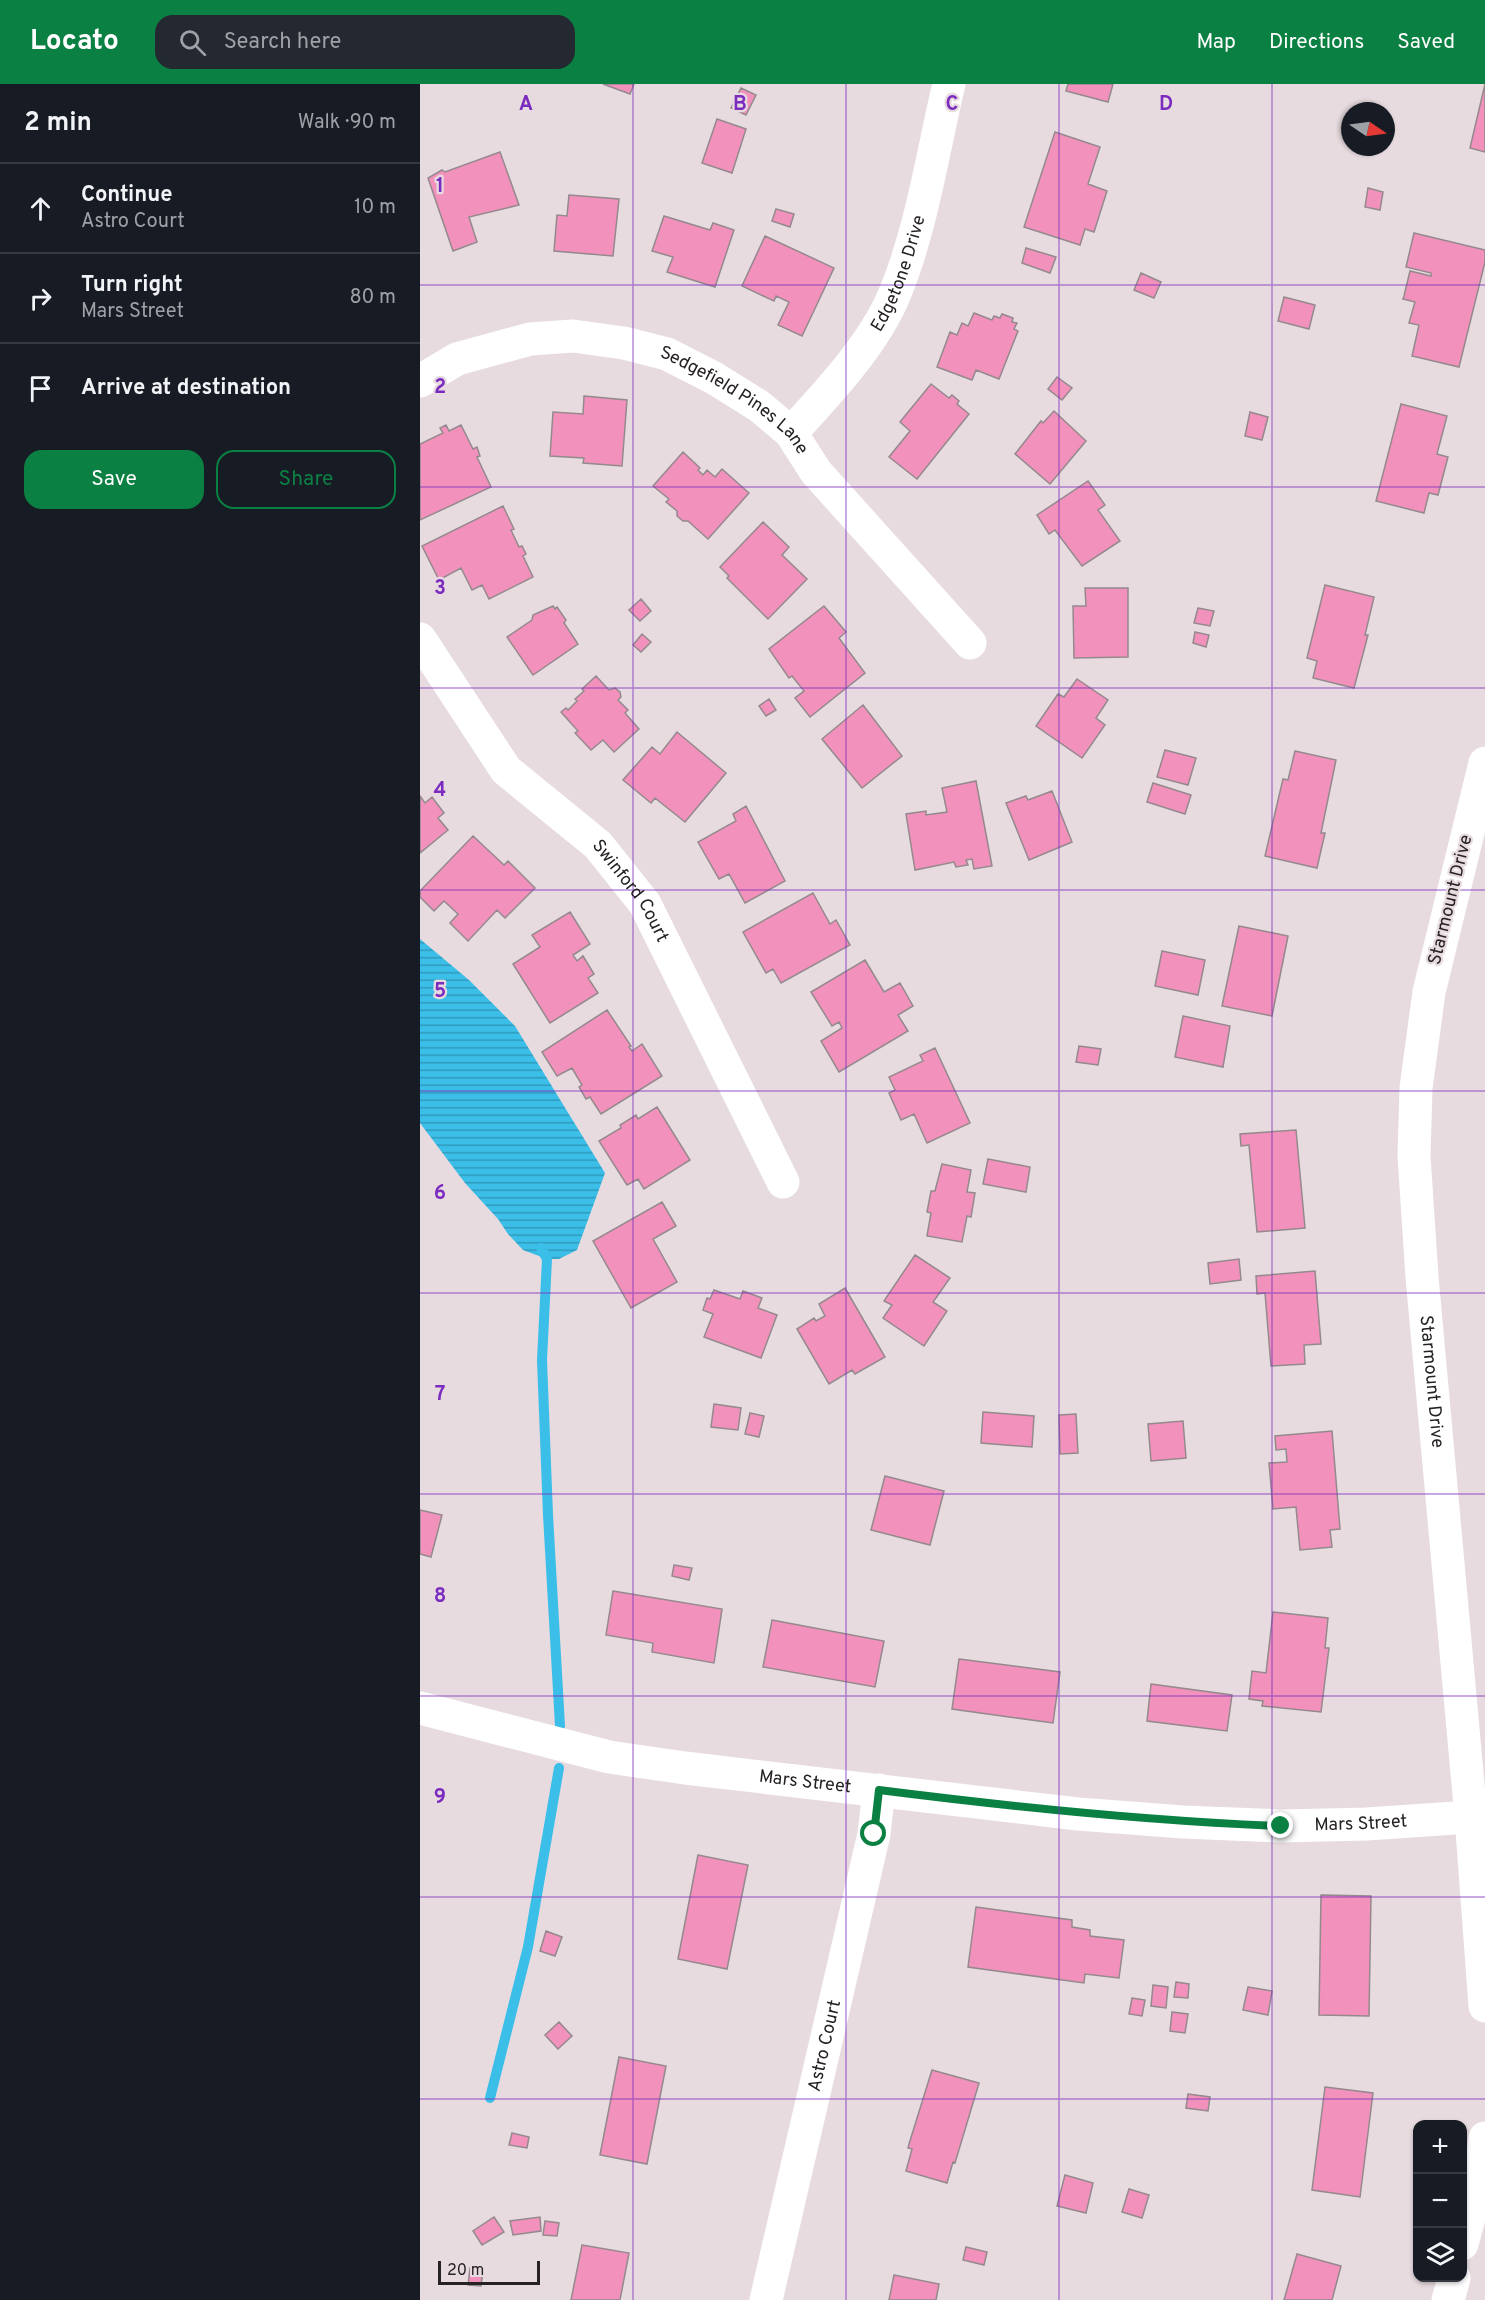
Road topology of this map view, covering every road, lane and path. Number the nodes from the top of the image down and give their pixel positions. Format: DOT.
graph roads {
  1 [pos="949,84"];
  2 [pos="420,381"];
  3 [pos="791,433"];
  4 [pos="420,639"];
  5 [pos="970,643"];
  6 [pos="1485,763"];
  7 [pos="783,1182"];
  8 [pos="420,1708"];
  9 [pos="879,1790"];
  10 [pos="1478,1816"];
  11 [pos="1485,2006"];
  12 [pos="1485,2138"];
  13 [pos="1466,2228"];
  14 [pos="1453,2282"];
  15 [pos="766,2300"];
  16 [pos="1448,2300"];
  1 -- 3 [label="street, Edgetone Drive"];
  2 -- 3 [label="street, Sedgefield Pines Lane"];
  3 -- 5 [label="street, Sedgefield Pines Lane"];
  4 -- 7 [label="street, Swinford Court"];
  6 -- 10 [label="street, Starmount Drive"];
  8 -- 9 [label="street, Mars Street"];
  9 -- 10 [label="street, Mars Street"];
  9 -- 15 [label="street, Astro Court"];
  10 -- 11 [label="street, Starmount Drive"];
  12 -- 13 [label="street"];
  14 -- 16 [label="street"];
}
